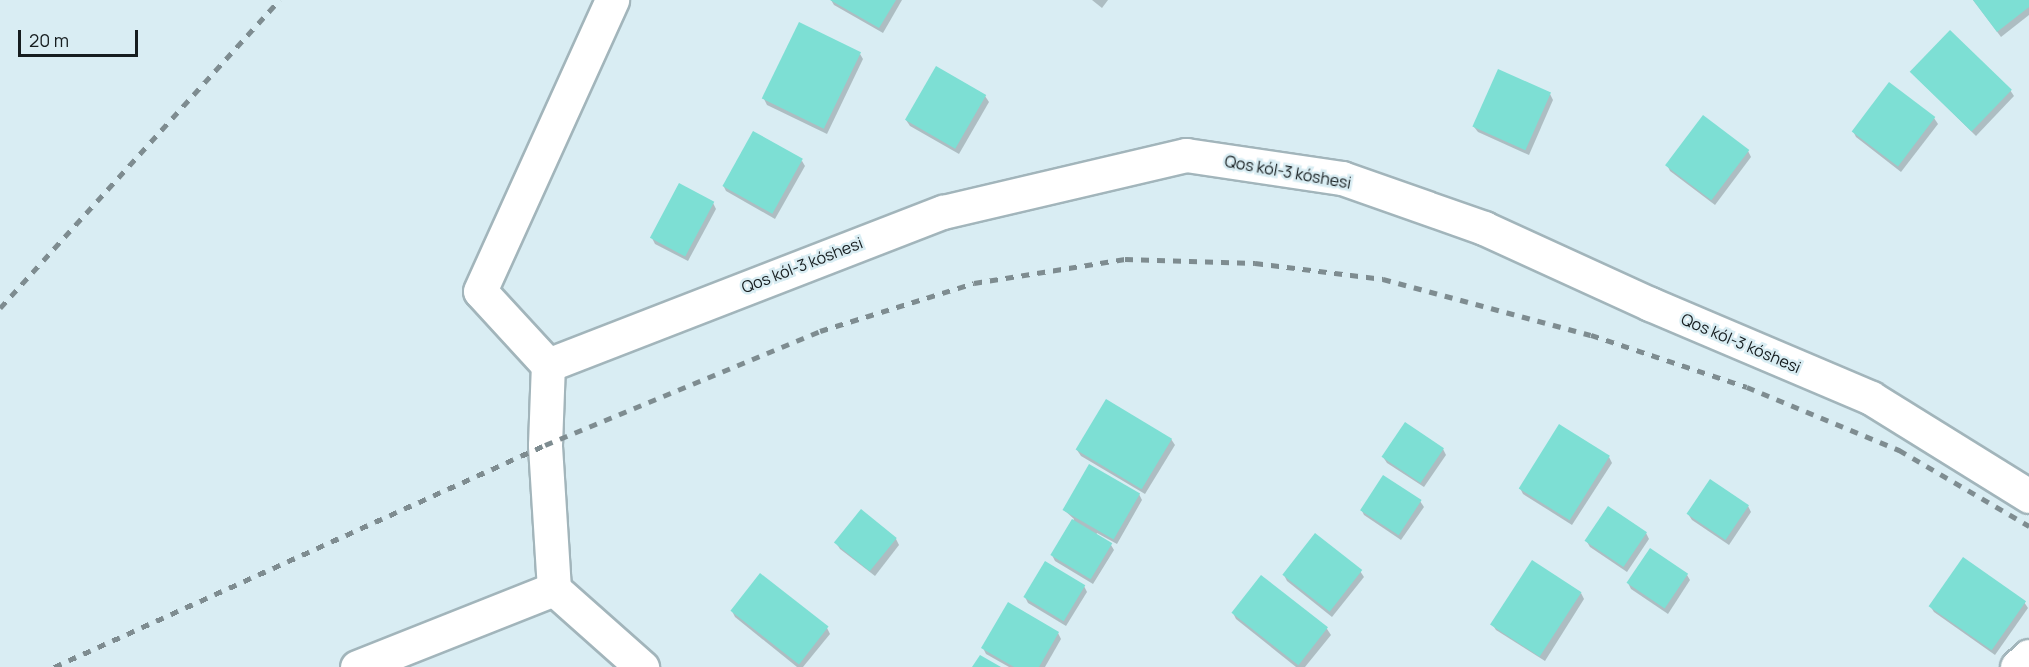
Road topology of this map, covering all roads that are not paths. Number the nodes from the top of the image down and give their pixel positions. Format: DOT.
graph roads {
  1 [pos="612,0"];
  2 [pos="548,365"];
  3 [pos="2029,496"];
  4 [pos="554,589"];
  5 [pos="2029,656"];
  6 [pos="357,667"];
  7 [pos="642,667"];
  8 [pos="2017,667"];
  1 -- 2 [label="street"];
  2 -- 3 [label="street, Qos kól-3 kóshesi"];
  2 -- 4 [label="street"];
  4 -- 6 [label="street"];
  4 -- 7 [label="street"];
  5 -- 8 [label="street"];
}
